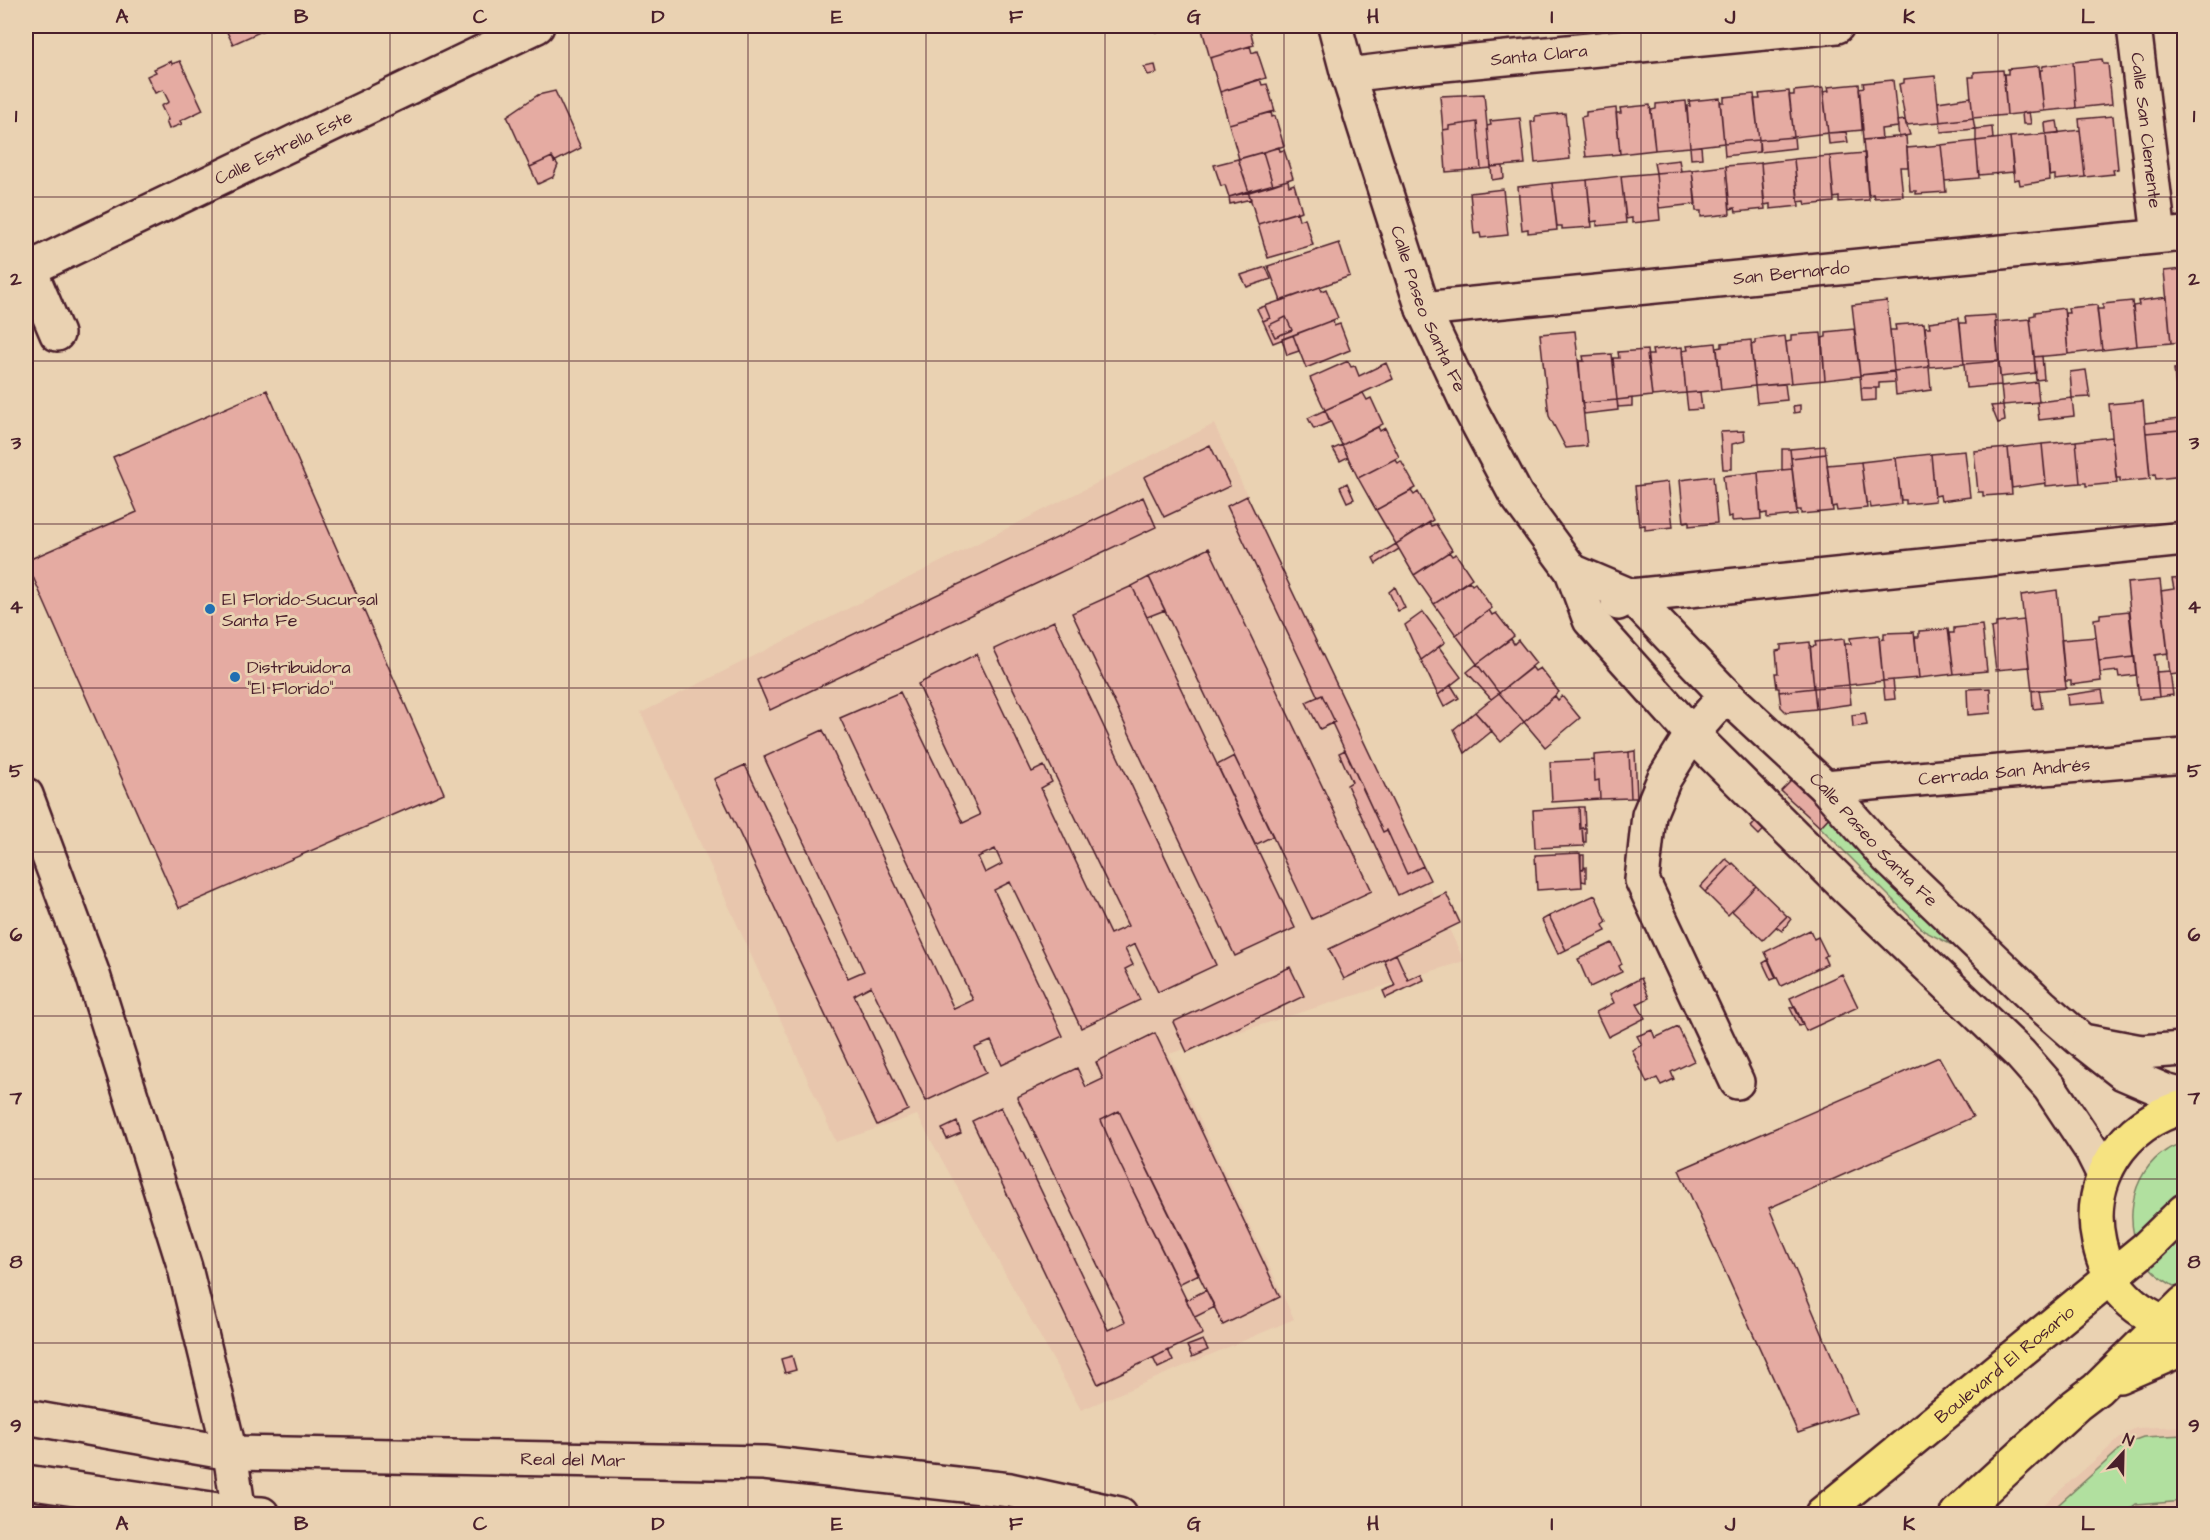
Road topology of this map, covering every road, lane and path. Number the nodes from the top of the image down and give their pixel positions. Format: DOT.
graph roads {
  1 [pos="537,26"];
  2 [pos="1335,26"];
  3 [pos="1837,26"];
  4 [pos="2134,26"];
  5 [pos="1348,75"];
  6 [pos="2172,235"];
  7 [pos="27,265"];
  8 [pos="1424,309"];
  9 [pos="57,334"];
  10 [pos="2184,538"];
  11 [pos="1572,571"];
  12 [pos="1631,596"];
  13 [pos="1590,620"];
  14 [pos="1726,694"];
  15 [pos="1692,734"];
  16 [pos="2184,756"];
  17 [pos="1825,787"];
  18 [pos="26,795"];
  19 [pos="2081,1040"];
  20 [pos="2184,1049"];
  21 [pos="1737,1082"];
  22 [pos="2184,1096"];
  23 [pos="2184,1107"];
  24 [pos="2103,1173"];
  25 [pos="2184,1211"];
  26 [pos="2095,1226"];
  27 [pos="2111,1275"];
  28 [pos="2055,1321"];
  29 [pos="2180,1326"];
  30 [pos="26,1417"];
  31 [pos="230,1453"];
  32 [pos="26,1482"];
  33 [pos="250,1514"];
  34 [pos="1120,1515"];
  35 [pos="1822,1515"];
  36 [pos="1957,1515"];
  1 -- 7 [label="street, Calle Estrella Este"];
  2 -- 5 [label="street, Calle Paseo Santa Fe"];
  3 -- 5 [label="street, Santa Clara"];
  4 -- 6 [label="street, Calle San Clemente"];
  5 -- 8 [label="street, Calle Paseo Santa Fe"];
  6 -- 8 [label="street, San Bernardo"];
  7 -- 9 [label="street"];
  8 -- 11 [label="street, Calle Paseo Santa Fe"];
  10 -- 12 [label="street"];
  11 -- 12 [label="street, Calle Paseo Santa Fe"];
  11 -- 13 [label="street, Calle Paseo Santa Fe"];
  12 -- 13 [label="street"];
  12 -- 14 [label="street, Calle Paseo Santa Fe"];
  13 -- 15 [label="street, Calle Paseo Santa Fe"];
  14 -- 15 [label="street"];
  14 -- 17 [label="street, Calle Paseo Santa Fe"];
  15 -- 21 [label="street"];
  15 -- 24 [label="street, Calle Paseo Santa Fe"];
  16 -- 17 [label="street, Cerrada San Andrés"];
  17 -- 19 [label="street, Calle Paseo Santa Fe"];
  18 -- 31 [label="street"];
  19 -- 20 [label="street"];
  19 -- 22 [label="street, Calle Paseo Santa Fe"];
  23 -- 24 [label="main road"];
  24 -- 26 [label="main road"];
  25 -- 27 [label="main road, Boulevard El Rosario"];
  26 -- 27 [label="main road"];
  26 -- 28 [label="main road"];
  27 -- 28 [label="main road, Boulevard El Rosario"];
  27 -- 29 [label="main road"];
  28 -- 35 [label="main road, Boulevard El Rosario"];
  29 -- 36 [label="main road"];
  30 -- 31 [label="street, Real del Mar"];
  31 -- 33 [label="street"];
  31 -- 34 [label="street, Real del Mar"];
  32 -- 33 [label="street"];
}
